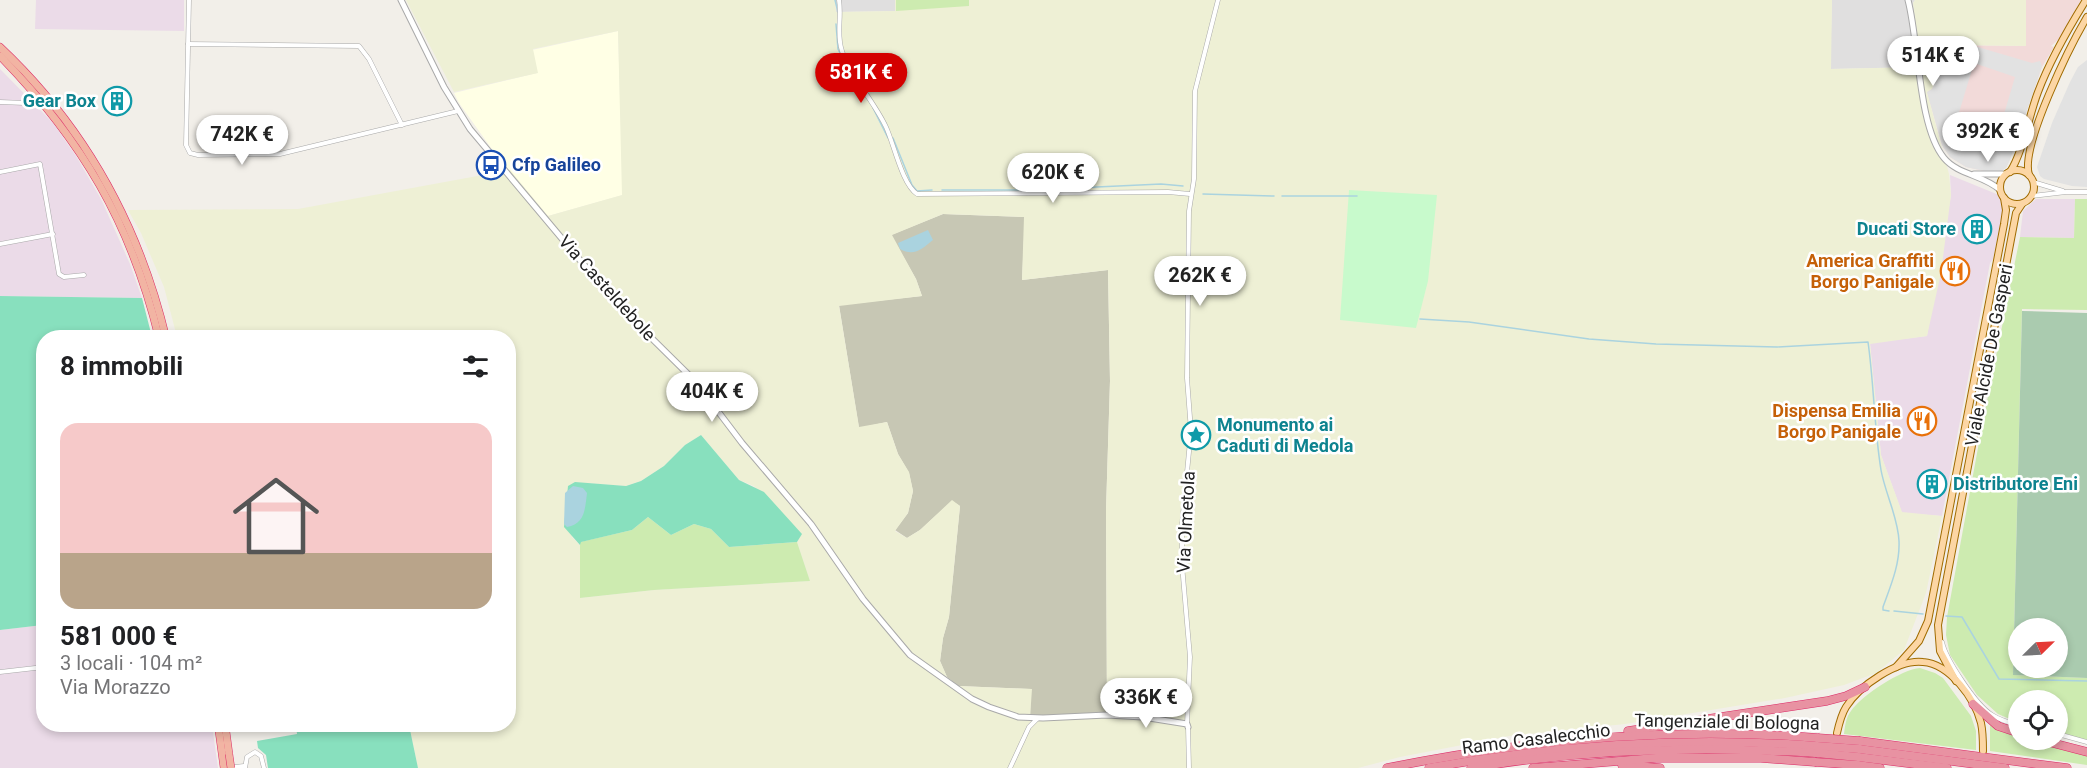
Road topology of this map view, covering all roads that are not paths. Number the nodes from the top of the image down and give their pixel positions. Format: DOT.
graph roads {
  1 [pos="189,0"];
  2 [pos="401,0"];
  3 [pos="839,0"];
  4 [pos="1218,0"];
  5 [pos="1908,0"];
  6 [pos="2086,0"];
  7 [pos="2087,17"];
  8 [pos="188,45"];
  9 [pos="0,47"];
  10 [pos="0,56"];
  11 [pos="0,102"];
  12 [pos="25,103"];
  13 [pos="458,111"];
  14 [pos="402,125"];
  15 [pos="0,172"];
  16 [pos="2008,173"];
  17 [pos="1971,174"];
  18 [pos="2029,175"];
  19 [pos="2033,182"];
  20 [pos="2000,190"];
  21 [pos="2066,192"];
  22 [pos="2087,192"];
  23 [pos="1190,194"];
  24 [pos="2032,196"];
  25 [pos="2004,198"];
  26 [pos="2022,204"];
  27 [pos="54,234"];
  28 [pos="0,244"];
  29 [pos="84,275"];
  30 [pos="157,330"];
  31 [pos="164,330"];
  32 [pos="1941,607"];
  33 [pos="36,668"];
  34 [pos="1896,668"];
  35 [pos="0,672"];
  36 [pos="1956,681"];
  37 [pos="1864,687"];
  38 [pos="1973,704"];
  39 [pos="1023,717"];
  40 [pos="1038,718"];
  41 [pos="2008,722"];
  42 [pos="1188,725"];
  43 [pos="1029,727"];
  44 [pos="2008,730"];
  45 [pos="220,732"];
  46 [pos="225,732"];
  47 [pos="1837,733"];
  48 [pos="1590,737"];
  49 [pos="2068,737"];
  50 [pos="2087,742"];
  51 [pos="2068,747"];
  52 [pos="1817,749"];
  53 [pos="1983,751"];
  54 [pos="2087,752"];
  55 [pos="1859,753"];
  56 [pos="226,755"];
  57 [pos="244,767"];
  58 [pos="224,768"];
  59 [pos="233,768"];
  60 [pos="264,768"];
  61 [pos="1010,768"];
  62 [pos="1189,768"];
  63 [pos="1387,768"];
  64 [pos="1429,768"];
  65 [pos="1471,768"];
  66 [pos="1533,768"];
  67 [pos="1660,768"];
  68 [pos="1880,768"];
  69 [pos="1947,768"];
  70 [pos="2005,768"];
  71 [pos="2067,768"];
  1 -- 8 [label="street"];
  2 -- 13 [label="street, Via Casteldebole"];
  3 -- 23 [label="street"];
  4 -- 23 [label="street, Via Olmetola"];
  5 -- 17 [label="street"];
  6 -- 16 [label="main road"];
  7 -- 18 [label="main road"];
  8 -- 14 [label="street"];
  8 -- 14 [label="street"];
  9 -- 31 [label="highway"];
  10 -- 30 [label="highway"];
  11 -- 12 [label="street"];
  13 -- 14 [label="street"];
  13 -- 39 [label="street, Via Casteldebole"];
  15 -- 27 [label="street"];
  16 -- 17 [label="street"];
  16 -- 18 [label="main road"];
  16 -- 20 [label="main road"];
  17 -- 20 [label="street"];
  18 -- 19 [label="main road"];
  19 -- 21 [label="street"];
  19 -- 24 [label="main road"];
  20 -- 25 [label="main road"];
  21 -- 22 [label="street"];
  21 -- 24 [label="street"];
  23 -- 42 [label="street, Via Olmetola"];
  24 -- 26 [label="main road"];
  25 -- 26 [label="main road"];
  25 -- 34 [label="main road, Viale Alcide De Gasperi"];
  26 -- 32 [label="main road, Viale Alcide De Gasperi"];
  27 -- 28 [label="street"];
  27 -- 29 [label="street"];
  32 -- 36 [label="main road, Viale Alcide De Gasperi"];
  32 -- 41 [label="street"];
  33 -- 35 [label="street"];
  34 -- 36 [label="main road"];
  34 -- 37 [label="main road"];
  36 -- 38 [label="main road"];
  37 -- 47 [label="main road"];
  37 -- 48 [label="highway"];
  38 -- 44 [label="highway"];
  38 -- 53 [label="main road"];
  39 -- 40 [label="street, Via Casteldebole"];
  39 -- 43 [label="street"];
  40 -- 42 [label="street, Via Casteldebole"];
  40 -- 43 [label="street"];
  42 -- 62 [label="street"];
  43 -- 61 [label="street"];
  45 -- 56 [label="highway"];
  46 -- 56 [label="highway"];
  48 -- 52 [label="highway, Tangenziale di Bologna"];
  48 -- 63 [label="highway, Tangenziale di Bologna"];
  49 -- 50 [label="street"];
  51 -- 54 [label="highway"];
  52 -- 55 [label="highway, Ramo Casalecchio, bridge"];
  52 -- 55 [label="highway, Tangenziale di Bologna, bridge"];
  52 -- 64 [label="highway, Ramo Casalecchio"];
  52 -- 65 [label="highway, Ramo Casalecchio"];
  52 -- 66 [label="highway, Tangenziale di Bologna"];
  55 -- 68 [label="highway, Tangenziale di Bologna"];
  55 -- 69 [label="highway, Ramo Casalecchio"];
  55 -- 70 [label="highway, Ramo Casalecchio"];
  55 -- 71 [label="highway, Tangenziale di Bologna"];
  56 -- 58 [label="highway"];
  56 -- 59 [label="highway, bridge"];
  57 -- 59 [label="street"];
  57 -- 60 [label="street"];
  66 -- 67 [label="highway"];
}
